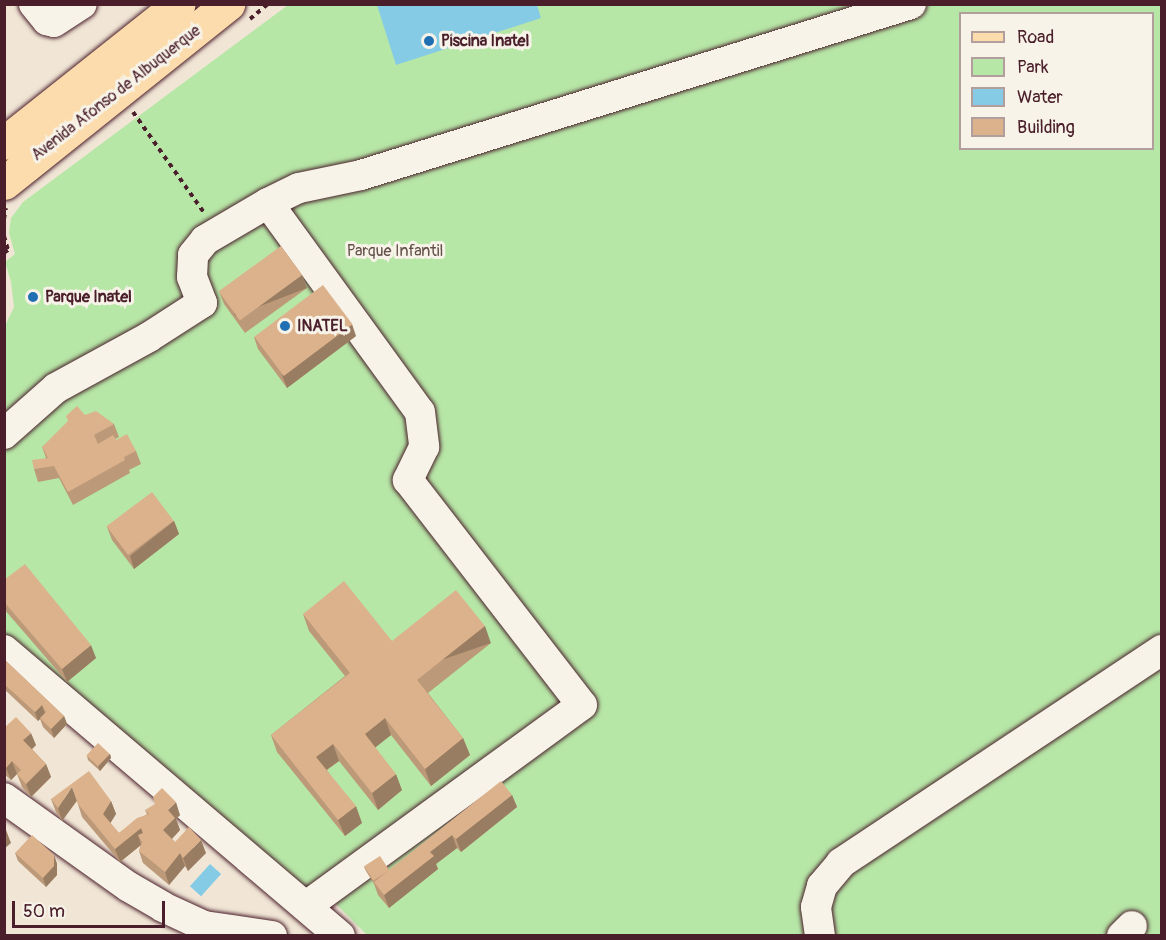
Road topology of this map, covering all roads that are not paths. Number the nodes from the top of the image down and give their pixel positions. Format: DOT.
graph roads {
  1 [pos="82,4"];
  2 [pos="179,4"];
  3 [pos="228,4"];
  4 [pos="911,4"];
  5 [pos="44,13"];
  6 [pos="4,143"];
  7 [pos="4,183"];
  8 [pos="268,203"];
  9 [pos="4,434"];
  10 [pos="4,650"];
  11 [pos="1161,650"];
  12 [pos="4,798"];
  13 [pos="306,906"];
  14 [pos="272,936"];
  15 [pos="340,936"];
  16 [pos="820,936"];
  1 -- 5 [label="street"];
  2 -- 6 [label="main road, Avenida Afonso de Albuquerque"];
  3 -- 7 [label="main road, Avenida Afonso de Albuquerque"];
  4 -- 8 [label="street"];
  8 -- 9 [label="street"];
  8 -- 13 [label="street"];
  10 -- 13 [label="street"];
  11 -- 16 [label="street"];
  12 -- 14 [label="street"];
  13 -- 15 [label="street"];
}
